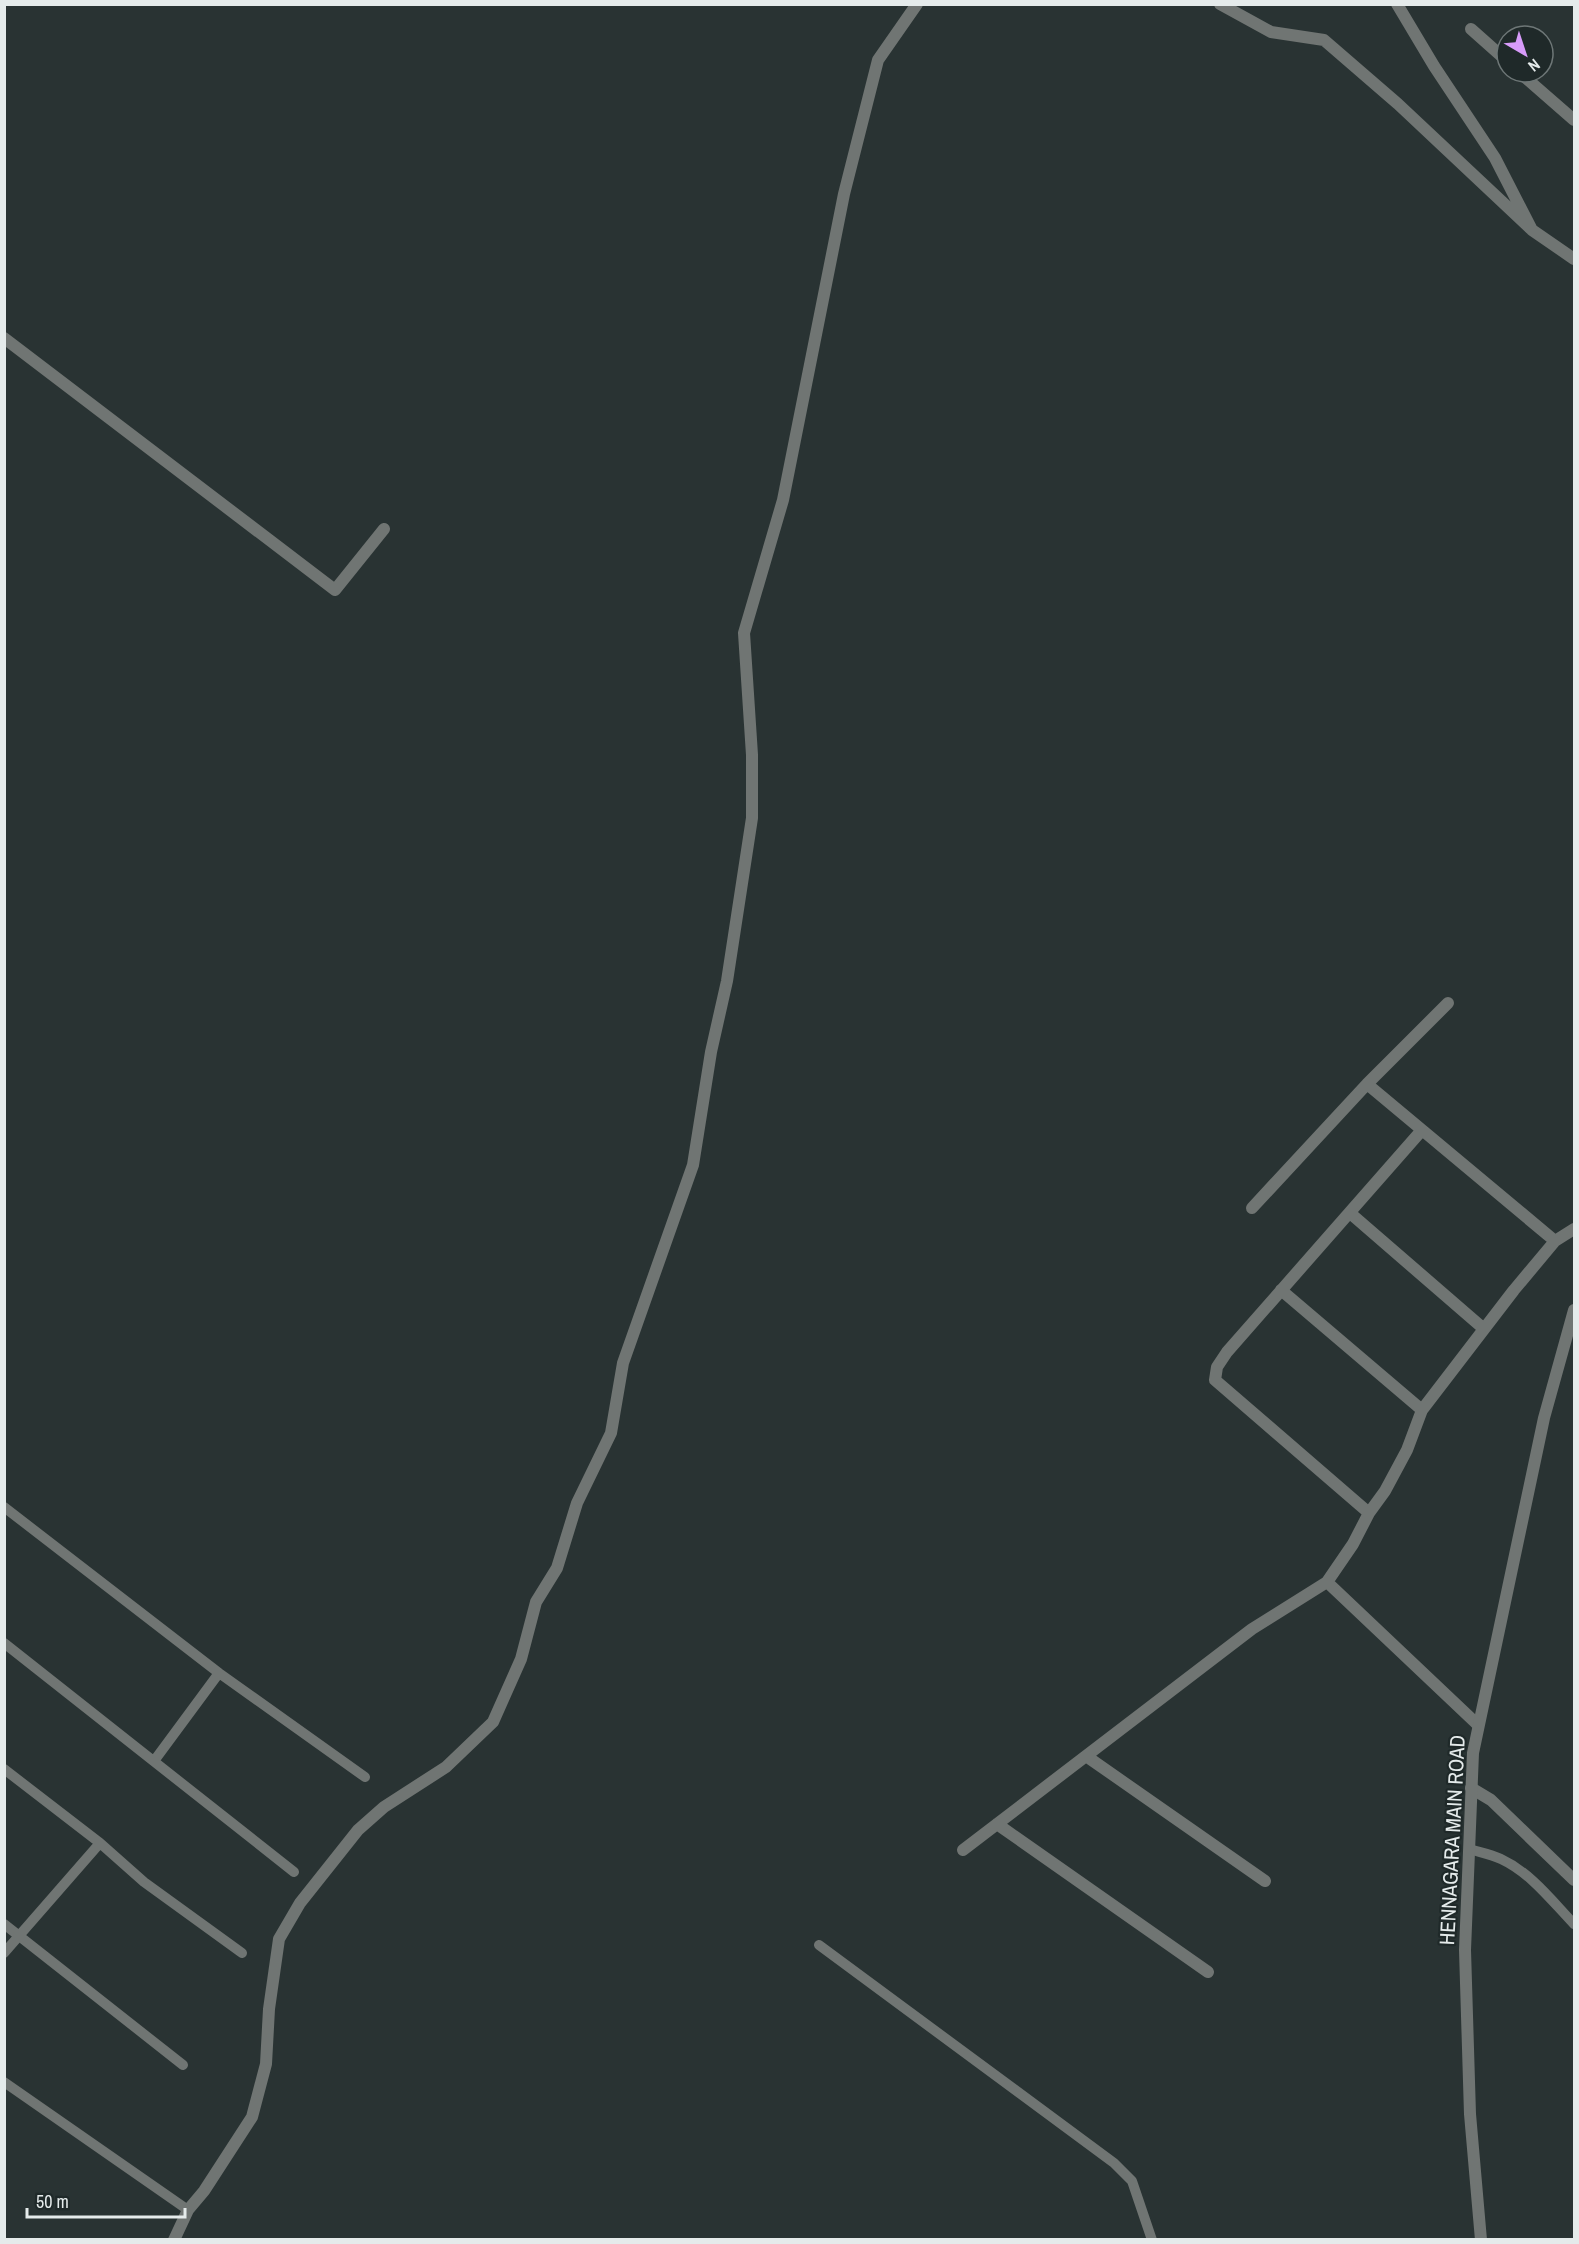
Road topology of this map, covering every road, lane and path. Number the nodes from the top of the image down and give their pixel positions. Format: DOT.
graph roads {
  1 [pos="917,4"];
  2 [pos="1220,4"];
  3 [pos="1397,4"];
  4 [pos="1470,29"];
  5 [pos="1495,51"];
  6 [pos="1533,84"];
  7 [pos="1575,120"];
  8 [pos="1532,230"];
  9 [pos="1575,259"];
  10 [pos="4,338"];
  11 [pos="384,529"];
  12 [pos="1448,1003"];
  13 [pos="1367,1084"];
  14 [pos="1422,1130"];
  15 [pos="1252,1208"];
  16 [pos="1350,1213"];
  17 [pos="1575,1228"];
  18 [pos="1555,1241"];
  19 [pos="1281,1290"];
  20 [pos="1575,1310"];
  21 [pos="1484,1329"];
  22 [pos="1422,1410"];
  23 [pos="4,1507"];
  24 [pos="1369,1513"];
  25 [pos="1327,1582"];
  26 [pos="4,1643"];
  27 [pos="219,1673"];
  28 [pos="1478,1725"];
  29 [pos="1086,1756"];
  30 [pos="154,1761"];
  31 [pos="4,1769"];
  32 [pos="365,1777"];
  33 [pos="1471,1788"];
  34 [pos="997,1824"];
  35 [pos="100,1843"];
  36 [pos="963,1850"];
  37 [pos="1469,1850"];
  38 [pos="294,1872"];
  39 [pos="1575,1880"];
  40 [pos="1265,1881"];
  41 [pos="4,1924"];
  42 [pos="1575,1924"];
  43 [pos="18,1935"];
  44 [pos="819,1946"];
  45 [pos="4,1953"];
  46 [pos="242,1953"];
  47 [pos="1208,1972"];
  48 [pos="183,2065"];
  49 [pos="4,2082"];
  50 [pos="188,2210"];
  51 [pos="174,2240"];
  52 [pos="1152,2240"];
  53 [pos="1480,2240"];
  1 -- 50 [label="street"];
  2 -- 8 [label="street"];
  3 -- 8 [label="street"];
  4 -- 5 [label="street"];
  6 -- 7 [label="street"];
  8 -- 9 [label="street"];
  10 -- 11 [label="street"];
  12 -- 13 [label="street"];
  13 -- 14 [label="street"];
  13 -- 15 [label="street"];
  14 -- 16 [label="street"];
  14 -- 18 [label="street"];
  16 -- 19 [label="street"];
  16 -- 21 [label="street"];
  17 -- 18 [label="street"];
  18 -- 21 [label="street"];
  19 -- 22 [label="street"];
  19 -- 24 [label="street"];
  20 -- 28 [label="street, HENNAGARA MAIN ROAD"];
  21 -- 22 [label="street"];
  22 -- 24 [label="street"];
  23 -- 27 [label="lane"];
  24 -- 25 [label="street"];
  25 -- 28 [label="street"];
  25 -- 29 [label="street"];
  26 -- 30 [label="lane"];
  27 -- 30 [label="lane"];
  27 -- 32 [label="lane"];
  28 -- 33 [label="street, HENNAGARA MAIN ROAD"];
  29 -- 34 [label="street"];
  29 -- 40 [label="street"];
  30 -- 38 [label="lane"];
  31 -- 35 [label="lane"];
  33 -- 37 [label="street, HENNAGARA MAIN ROAD"];
  33 -- 39 [label="street"];
  34 -- 36 [label="street"];
  34 -- 47 [label="street"];
  35 -- 43 [label="lane"];
  35 -- 46 [label="lane"];
  37 -- 42 [label="lane"];
  37 -- 53 [label="street, HENNAGARA MAIN ROAD"];
  41 -- 43 [label="lane"];
  43 -- 45 [label="lane"];
  43 -- 48 [label="lane"];
  44 -- 52 [label="lane"];
  49 -- 50 [label="lane"];
  50 -- 51 [label="street"];
}
